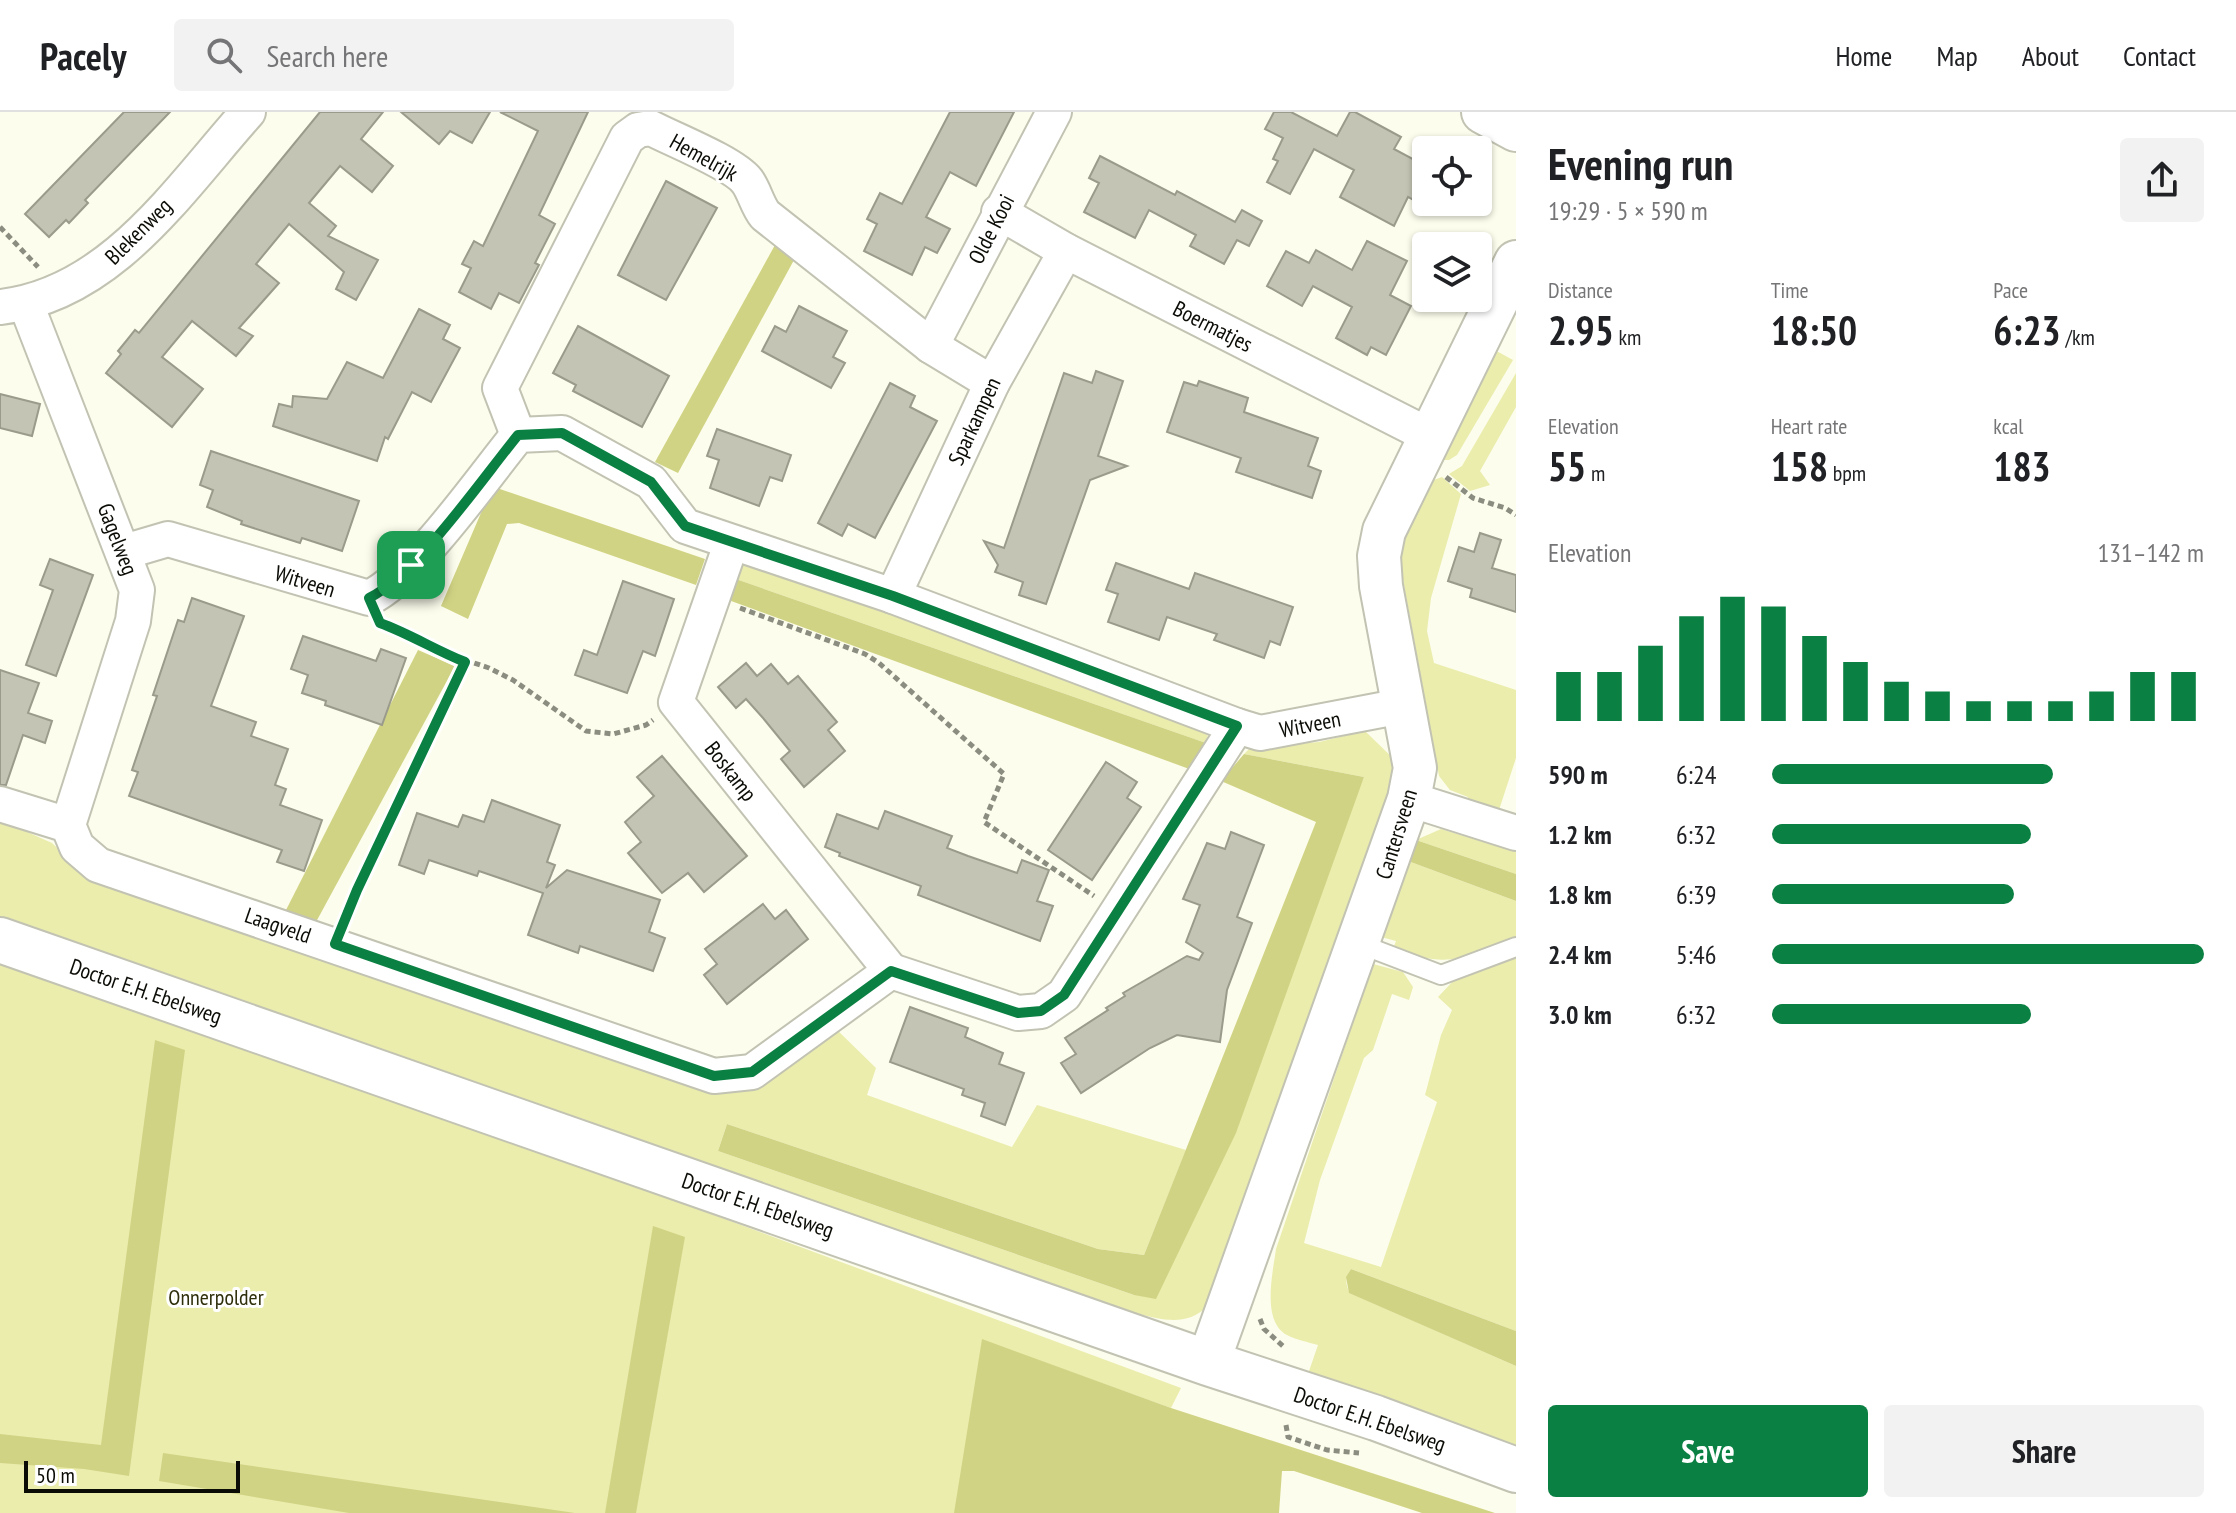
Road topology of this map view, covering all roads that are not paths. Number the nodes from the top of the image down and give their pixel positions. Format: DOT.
graph roads {
  1 [pos="248,112"];
  2 [pos="1054,112"];
  3 [pos="1483,112"];
  4 [pos="1516,130"];
  5 [pos="999,212"];
  6 [pos="1066,251"];
  7 [pos="1516,262"];
  8 [pos="26,302"];
  9 [pos="931,346"];
  10 [pos="992,383"];
  11 [pos="518,435"];
  12 [pos="1424,448"];
  13 [pos="731,544"];
  14 [pos="124,552"];
  15 [pos="893,596"];
  16 [pos="1402,706"];
  17 [pos="1237,726"];
  18 [pos="1409,799"];
  19 [pos="0,804"];
  20 [pos="68,825"];
  21 [pos="1516,833"];
  22 [pos="0,940"];
  23 [pos="1360,944"];
  24 [pos="1516,947"];
  25 [pos="891,971"];
  26 [pos="1208,1363"];
  27 [pos="1516,1470"];
  1 -- 8 [label="street, Blekenweg"];
  2 -- 5 [label="street, Olde Kooi"];
  3 -- 4 [label="street"];
  5 -- 6 [label="street, Boermatjes"];
  5 -- 9 [label="street, Olde Kooi"];
  6 -- 10 [label="street, Sparkampen"];
  6 -- 12 [label="street, Boermatjes"];
  7 -- 12 [label="street, Cantersveen"];
  8 -- 14 [label="street, Gagelweg"];
  9 -- 10 [label="street, Hemelrijk"];
  9 -- 11 [label="street, Hemelrijk"];
  10 -- 15 [label="street, Sparkampen"];
  11 -- 13 [label="street, Witveen"];
  11 -- 14 [label="street, Witveen"];
  12 -- 16 [label="street, Cantersveen"];
  13 -- 15 [label="street, Witveen"];
  13 -- 25 [label="street, Boskamp"];
  14 -- 20 [label="street, Gagelweg"];
  15 -- 17 [label="street, Witveen"];
  16 -- 17 [label="street, Witveen"];
  16 -- 18 [label="street, Cantersveen"];
  17 -- 25 [label="street"];
  18 -- 21 [label="street"];
  18 -- 23 [label="street, Cantersveen"];
  19 -- 20 [label="street"];
  20 -- 25 [label="street, Laagveld"];
  22 -- 26 [label="main road, Doctor E.H. Ebelsweg"];
  23 -- 24 [label="lane"];
  23 -- 26 [label="street, Cantersveen"];
  26 -- 27 [label="main road, Doctor E.H. Ebelsweg"];
}
